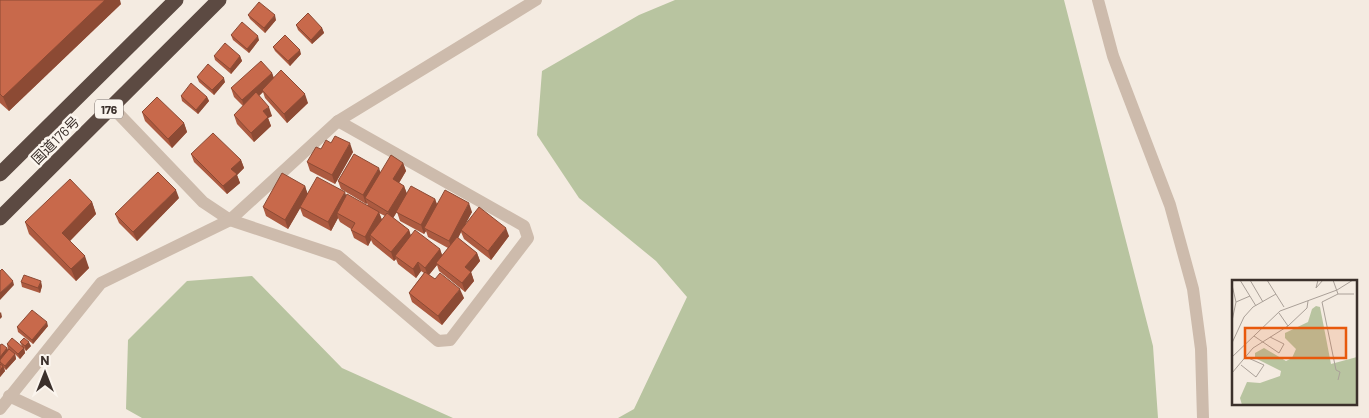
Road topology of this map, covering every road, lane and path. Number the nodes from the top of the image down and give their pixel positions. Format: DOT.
graph roads {
  1 [pos="176,0"];
  2 [pos="219,0"];
  3 [pos="536,0"];
  4 [pos="1098,0"];
  5 [pos="112,107"];
  6 [pos="338,121"];
  7 [pos="0,174"];
  8 [pos="0,218"];
  9 [pos="230,220"];
  10 [pos="9,396"];
  11 [pos="0,408"];
  12 [pos="56,418"];
  13 [pos="1203,418"];
  1 -- 7 [label="highway, 国道176号 / 176"];
  2 -- 5 [label="highway, 国道176号 / 176"];
  3 -- 6 [label="street"];
  4 -- 13 [label="street"];
  5 -- 8 [label="highway, 国道176号 / 176"];
  5 -- 9 [label="street"];
  6 -- 9 [label="street"];
  6 -- 9 [label="street"];
  9 -- 10 [label="street"];
  10 -- 11 [label="street"];
  10 -- 12 [label="street"];
}
